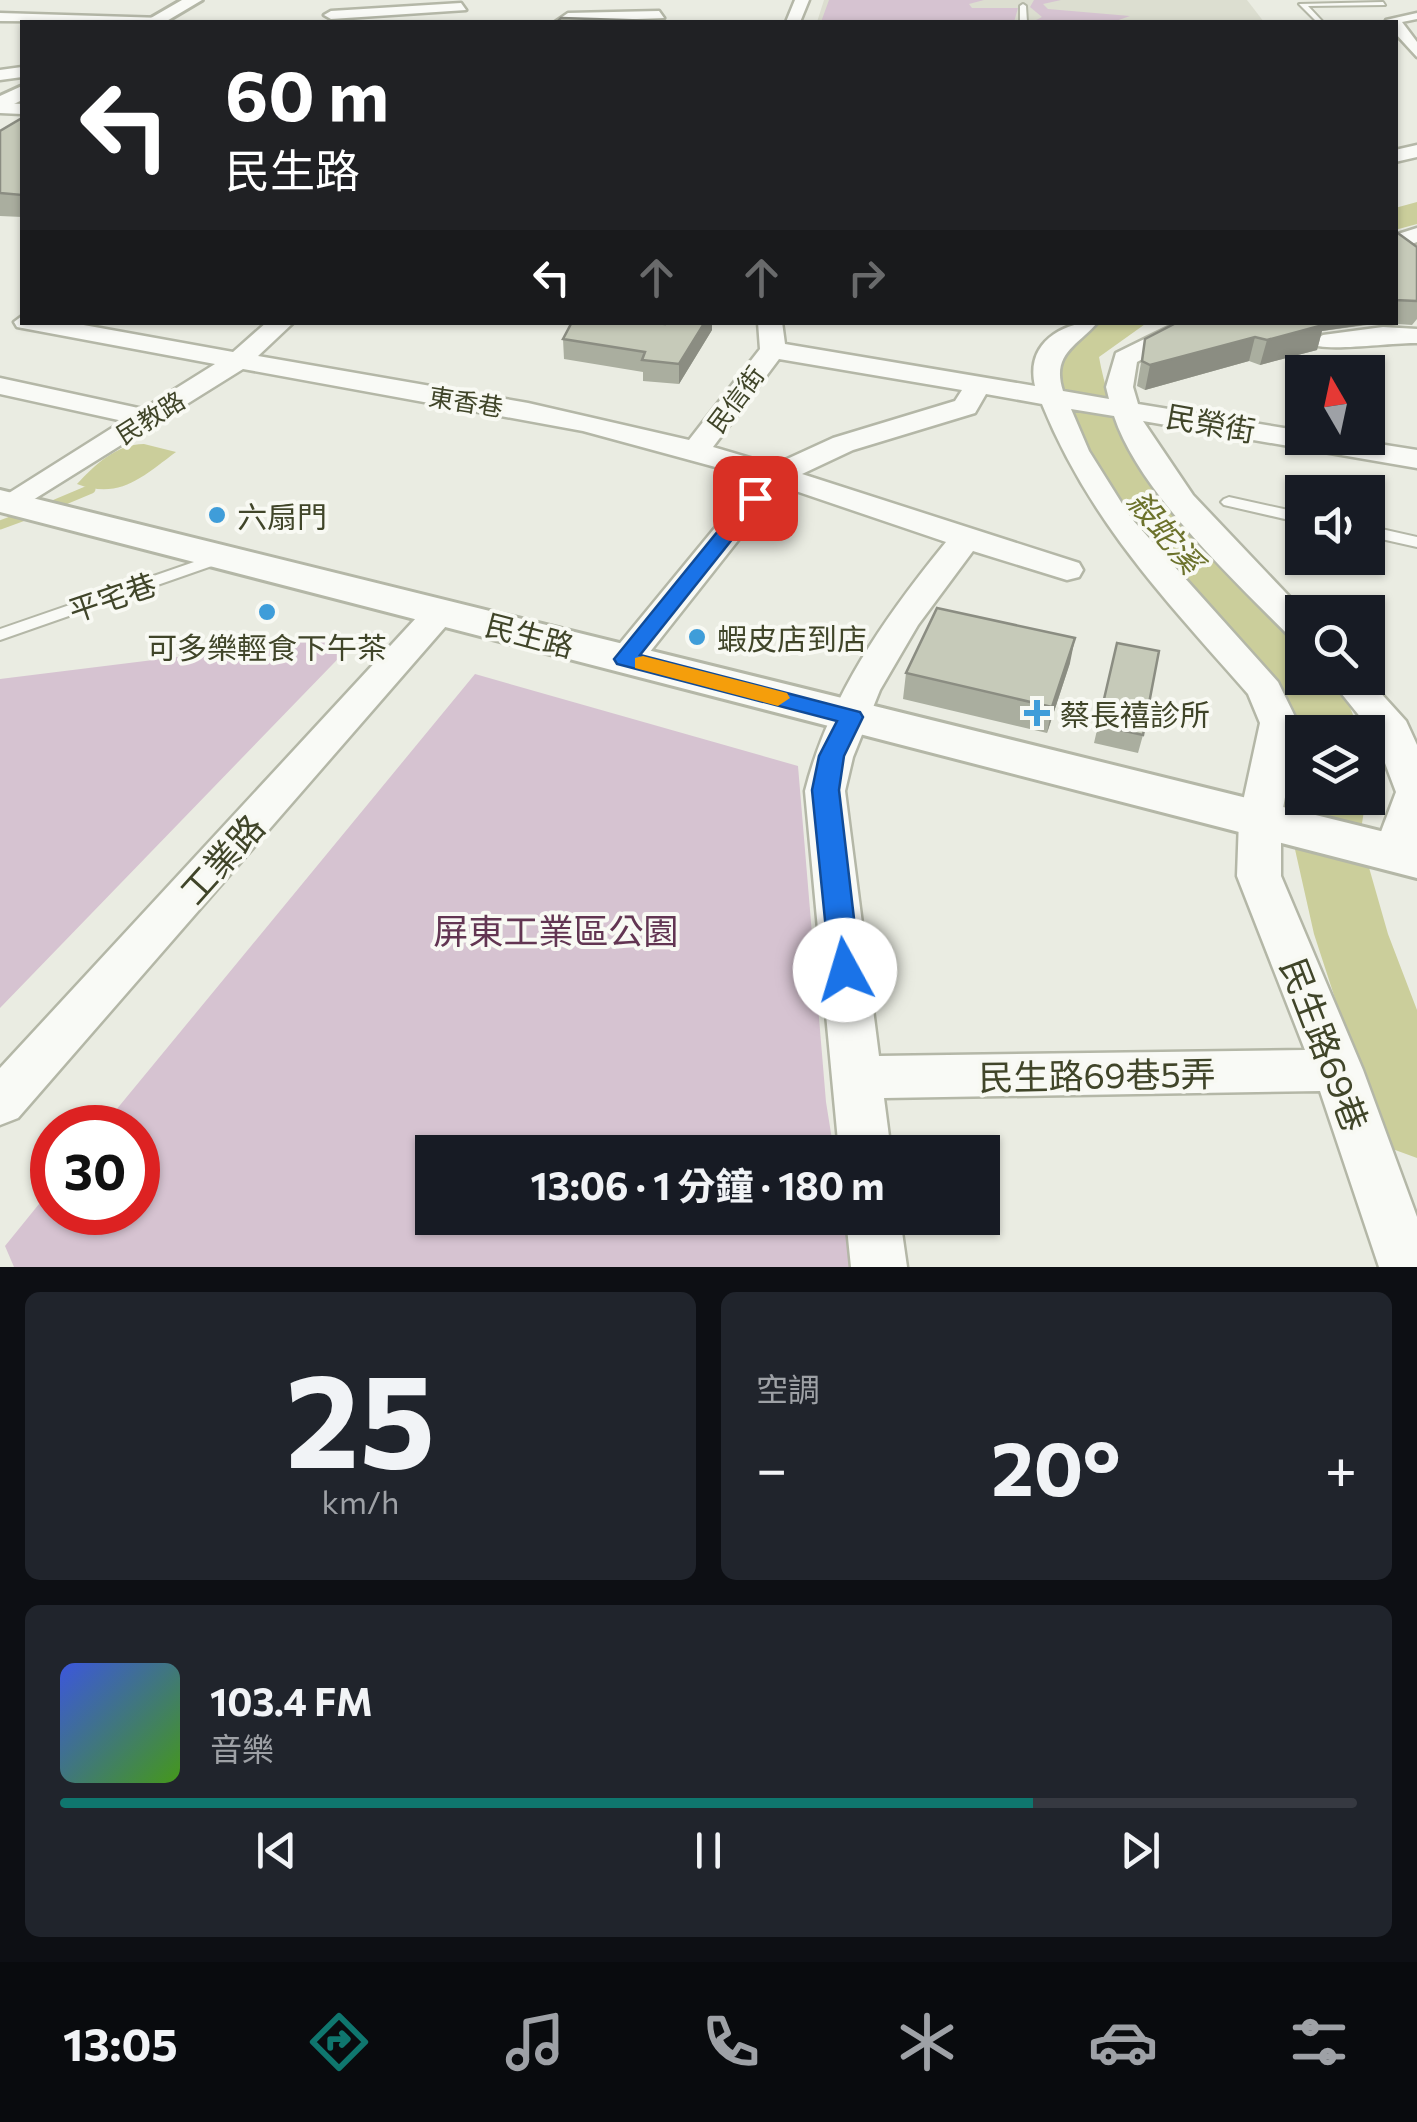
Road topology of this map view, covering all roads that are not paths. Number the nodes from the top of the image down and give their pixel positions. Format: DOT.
graph roads {
  1 [pos="36,0"];
  2 [pos="194,0"];
  3 [pos="353,0"];
  4 [pos="1023,6"];
  5 [pos="461,7"];
  6 [pos="1401,10"];
  7 [pos="659,16"];
  8 [pos="0,17"];
  9 [pos="326,19"];
  10 [pos="92,20"];
  11 [pos="157,20"];
  12 [pos="565,20"];
  13 [pos="1024,20"];
  14 [pos="1319,20"];
  15 [pos="1400,33"];
  16 [pos="1413,60"];
  17 [pos="39,325"];
  18 [pos="279,325"];
  19 [pos="770,325"];
  20 [pos="1082,325"];
  21 [pos="1192,325"];
  22 [pos="1417,336"];
  23 [pos="1323,343"];
  24 [pos="773,350"];
  25 [pos="235,363"];
  26 [pos="0,386"];
  27 [pos="978,386"];
  28 [pos="1052,396"];
  29 [pos="1124,407"];
  30 [pos="146,418"];
  31 [pos="694,453"];
  32 [pos="1417,459"];
  33 [pos="773,476"];
  34 [pos="6,502"];
  35 [pos="1230,502"];
  36 [pos="1285,514"];
  37 [pos="1385,535"];
  38 [pos="966,538"];
  39 [pos="1417,542"];
  40 [pos="224,556"];
  41 [pos="1067,570"];
  42 [pos="440,610"];
  43 [pos="1285,612"];
  44 [pos="0,635"];
  45 [pos="626,659"];
  46 [pos="1362,695"];
  47 [pos="851,717"];
  48 [pos="1417,791"];
  49 [pos="1260,820"];
  50 [pos="1405,856"];
  51 [pos="1338,1070"];
  52 [pos="856,1077"];
  53 [pos="0,1103"];
  54 [pos="864,1135"];
  55 [pos="875,1235"];
  56 [pos="880,1267"];
  57 [pos="1408,1267"];
  1 -- 8 [label="street"];
  2 -- 11 [label="street"];
  3 -- 9 [label="street"];
  4 -- 13 [label="lane"];
  5 -- 9 [label="street"];
  6 -- 14 [label="lane"];
  7 -- 12 [label="street"];
  8 -- 10 [label="street"];
  15 -- 16 [label="street"];
  17 -- 25 [label="street, 東香巷"];
  18 -- 25 [label="street, 民教路"];
  19 -- 24 [label="street, 民信街"];
  20 -- 28 [label="street"];
  21 -- 29 [label="street"];
  22 -- 23 [label="street"];
  24 -- 27 [label="street"];
  24 -- 31 [label="street, 民信街"];
  25 -- 30 [label="street, 民教路"];
  25 -- 31 [label="street, 東香巷"];
  26 -- 30 [label="street"];
  27 -- 28 [label="street"];
  27 -- 33 [label="street"];
  28 -- 29 [label="street, 民榮街"];
  28 -- 49 [label="street, 民生路69巷"];
  29 -- 32 [label="street, 民榮街"];
  29 -- 43 [label="street"];
  30 -- 34 [label="street, 民教路"];
  31 -- 33 [label="street, 民信街"];
  33 -- 38 [label="street, 民信街"];
  33 -- 45 [label="street"];
  34 -- 40 [label="street, 民生路"];
  35 -- 36 [label="lane"];
  37 -- 39 [label="lane"];
  38 -- 41 [label="street, 民信街"];
  38 -- 47 [label="street"];
  40 -- 42 [label="street, 民生路"];
  40 -- 44 [label="lane, 平宅巷"];
  42 -- 45 [label="street, 民生路"];
  42 -- 53 [label="street, 工業路"];
  45 -- 47 [label="street, 民生路"];
  46 -- 48 [label="street"];
  47 -- 49 [label="street, 民生路"];
  47 -- 52 [label="street"];
  48 -- 50 [label="street"];
  49 -- 50 [label="street, 民生路"];
  49 -- 51 [label="street, 民生路69巷"];
  51 -- 52 [label="street, 民生路69巷5弄"];
  51 -- 57 [label="street, 民生路69巷"];
  52 -- 54 [label="street"];
  55 -- 56 [label="street"];
}
